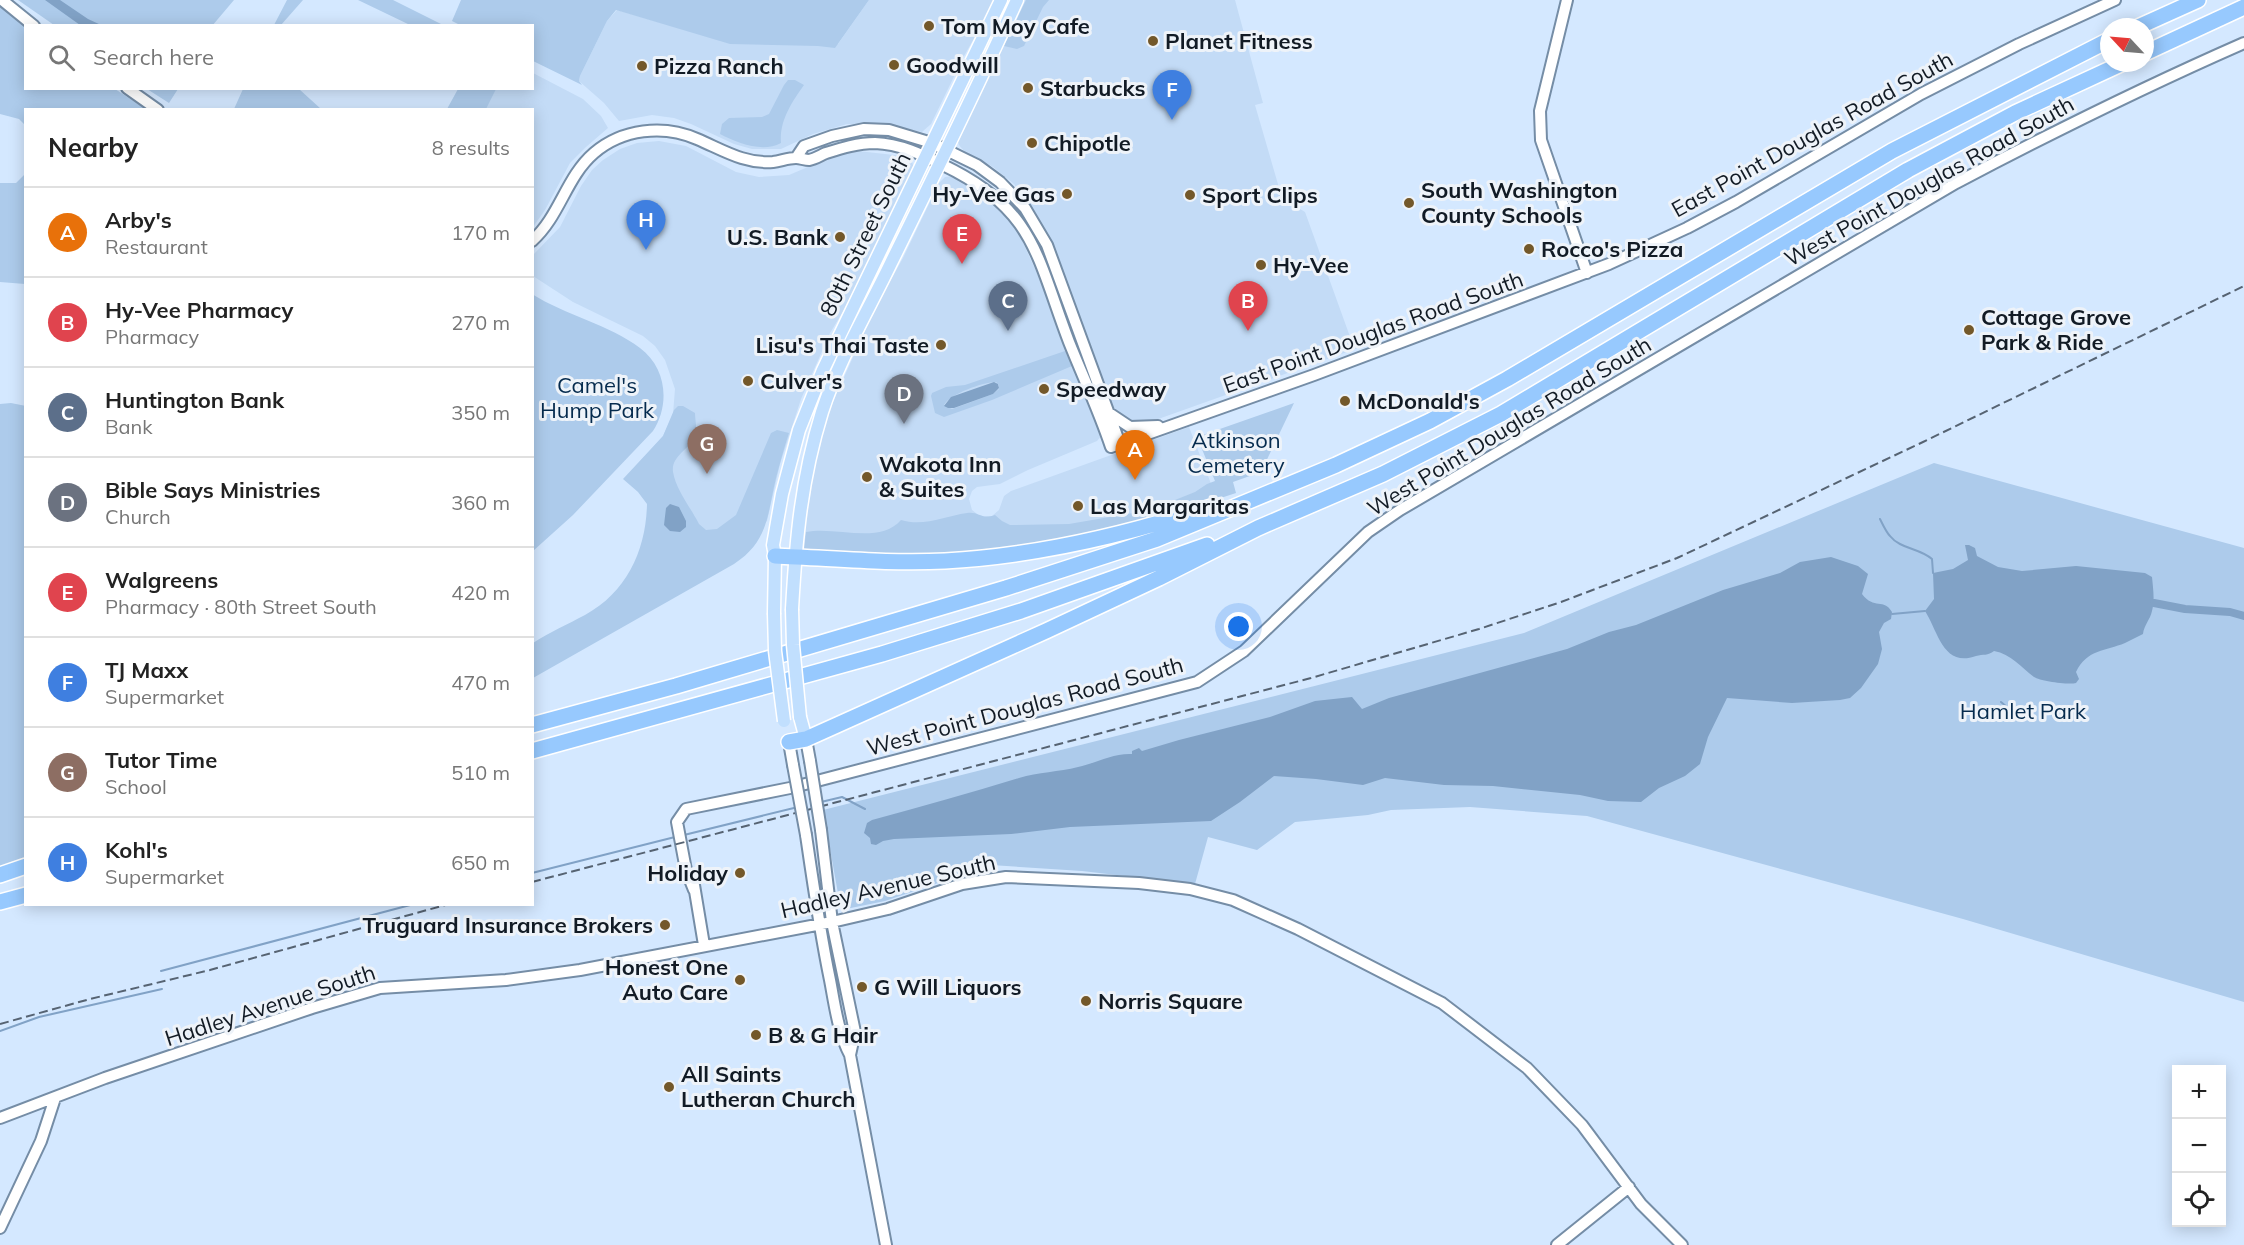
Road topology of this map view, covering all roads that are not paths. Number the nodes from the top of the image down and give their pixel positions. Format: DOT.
graph roads {
  1 [pos="2,0"];
  2 [pos="1001,0"];
  3 [pos="1017,0"];
  4 [pos="1567,0"];
  5 [pos="2115,0"];
  6 [pos="2198,0"];
  7 [pos="2244,7"];
  8 [pos="2154,20"];
  9 [pos="32,24"];
  10 [pos="2244,43"];
  11 [pos="2100,45"];
  12 [pos="2154,49"];
  13 [pos="2104,72"];
  14 [pos="130,90"];
  15 [pos="155,108"];
  16 [pos="932,143"];
  17 [pos="945,150"];
  18 [pos="926,157"];
  19 [pos="796,158"];
  20 [pos="939,163"];
  21 [pos="534,239"];
  22 [pos="1587,273"];
  23 [pos="1109,413"];
  24 [pos="1176,424"];
  25 [pos="1115,445"];
  26 [pos="1336,465"];
  27 [pos="1258,528"];
  28 [pos="775,556"];
  29 [pos="795,557"];
  30 [pos="534,724"];
  31 [pos="806,739"];
  32 [pos="789,742"];
  33 [pos="534,750"];
  34 [pos="24,867"];
  35 [pos="0,875"];
  36 [pos="24,896"];
  37 [pos="0,902"];
  38 [pos="832,922"];
  39 [pos="819,925"];
  40 [pos="704,945"];
  41 [pos="850,1055"];
  42 [pos="55,1098"];
  43 [pos="0,1119"];
  44 [pos="1629,1187"];
  45 [pos="0,1228"];
  46 [pos="886,1245"];
  47 [pos="1557,1245"];
  48 [pos="1682,1245"];
  1 -- 9 [label="street"];
  2 -- 16 [label="main road, 80th Street South"];
  3 -- 17 [label="main road, 80th Street South"];
  4 -- 22 [label="street"];
  5 -- 22 [label="street, East Point Douglas Road South"];
  6 -- 8 [label="highway"];
  7 -- 12 [label="highway"];
  10 -- 40 [label="street, West Point Douglas Road South"];
  11 -- 26 [label="highway"];
  13 -- 27 [label="highway"];
  14 -- 15 [label="street"];
  16 -- 17 [label="street"];
  16 -- 18 [label="main road, 80th Street South"];
  16 -- 19 [label="street"];
  17 -- 20 [label="main road, 80th Street South"];
  17 -- 23 [label="street"];
  18 -- 19 [label="street"];
  18 -- 20 [label="street"];
  18 -- 28 [label="main road, 80th Street South"];
  19 -- 21 [label="street"];
  20 -- 25 [label="street"];
  20 -- 29 [label="main road, 80th Street South"];
  22 -- 24 [label="street, East Point Douglas Road South"];
  23 -- 24 [label="street"];
  23 -- 25 [label="street"];
  24 -- 25 [label="street, East Point Douglas Road South"];
  26 -- 29 [label="highway"];
  26 -- 30 [label="highway"];
  27 -- 31 [label="highway"];
  27 -- 33 [label="highway"];
  28 -- 29 [label="highway"];
  28 -- 32 [label="main road, 80th Street South, bridge"];
  29 -- 31 [label="main road, 80th Street South, bridge"];
  31 -- 32 [label="highway"];
  31 -- 38 [label="street, bridge"];
  32 -- 39 [label="street, bridge"];
  34 -- 35 [label="highway"];
  36 -- 37 [label="highway"];
  38 -- 39 [label="street, Hadley Avenue South"];
  38 -- 41 [label="street"];
  38 -- 44 [label="street, Hadley Avenue South"];
  39 -- 40 [label="street, Hadley Avenue South"];
  39 -- 41 [label="street"];
  40 -- 42 [label="street, Hadley Avenue South"];
  41 -- 46 [label="street"];
  42 -- 43 [label="street, Hadley Avenue South"];
  42 -- 45 [label="street"];
  44 -- 47 [label="street"];
  44 -- 48 [label="street, Hadley Avenue South"];
}
